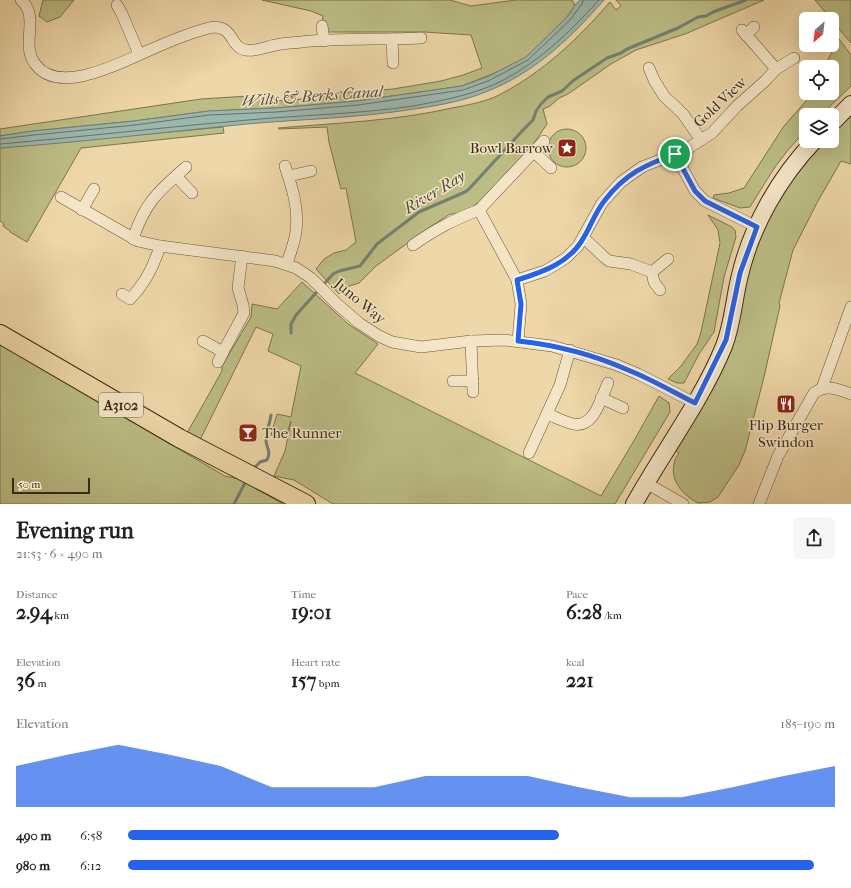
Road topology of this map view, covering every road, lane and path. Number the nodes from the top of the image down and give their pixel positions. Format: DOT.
graph roads {
  1 [pos="21,0"];
  2 [pos="117,5"];
  3 [pos="322,26"];
  4 [pos="747,31"];
  5 [pos="421,38"];
  6 [pos="392,39"];
  7 [pos="324,41"];
  8 [pos="139,54"];
  9 [pos="794,58"];
  10 [pos="393,63"];
  11 [pos="649,68"];
  12 [pos="776,69"];
  13 [pos="851,104"];
  14 [pos="839,116"];
  15 [pos="702,140"];
  16 [pos="544,141"];
  17 [pos="808,148"];
  18 [pos="534,152"];
  19 [pos="675,154"];
  20 [pos="186,167"];
  21 [pos="551,168"];
  22 [pos="311,171"];
  23 [pos="176,176"];
  24 [pos="94,189"];
  25 [pos="192,193"];
  26 [pos="61,197"];
  27 [pos="82,210"];
  28 [pos="479,210"];
  29 [pos="757,227"];
  30 [pos="584,238"];
  31 [pos="134,239"];
  32 [pos="413,245"];
  33 [pos="160,246"];
  34 [pos="242,256"];
  35 [pos="668,259"];
  36 [pos="287,264"];
  37 [pos="652,272"];
  38 [pos="517,280"];
  39 [pos="660,290"];
  40 [pos="122,294"];
  41 [pos="851,308"];
  42 [pos="0,334"];
  43 [pos="203,341"];
  44 [pos="471,341"];
  45 [pos="518,341"];
  46 [pos="570,350"];
  47 [pos="453,381"];
  48 [pos="608,383"];
  49 [pos="822,388"];
  50 [pos="851,394"];
  51 [pos="601,398"];
  52 [pos="695,403"];
  53 [pos="623,408"];
  54 [pos="547,414"];
  55 [pos="528,453"];
  56 [pos="646,483"];
  57 [pos="306,504"];
  58 [pos="634,504"];
  59 [pos="683,504"];
  60 [pos="759,504"];
  1 -- 8 [label="street"];
  2 -- 8 [label="street"];
  3 -- 7 [label="street"];
  4 -- 12 [label="street"];
  5 -- 6 [label="street"];
  6 -- 7 [label="street"];
  6 -- 10 [label="street"];
  7 -- 8 [label="street"];
  9 -- 12 [label="street, Gold View"];
  11 -- 15 [label="street"];
  12 -- 15 [label="street, Gold View"];
  13 -- 14 [label="main road"];
  15 -- 19 [label="street, Gold View"];
  16 -- 18 [label="street"];
  17 -- 29 [label="main road"];
  18 -- 21 [label="street"];
  18 -- 28 [label="street"];
  19 -- 29 [label="street"];
  19 -- 30 [label="street, Gold View"];
  20 -- 23 [label="street"];
  22 -- 36 [label="street"];
  23 -- 25 [label="street"];
  23 -- 31 [label="street"];
  24 -- 27 [label="street"];
  26 -- 27 [label="street, Juno Way"];
  27 -- 31 [label="street, Juno Way"];
  28 -- 32 [label="street"];
  28 -- 38 [label="street"];
  29 -- 52 [label="main road"];
  30 -- 37 [label="street"];
  30 -- 38 [label="street, Gold View"];
  31 -- 33 [label="street, Juno Way"];
  33 -- 34 [label="street, Juno Way"];
  33 -- 40 [label="street"];
  34 -- 36 [label="street, Juno Way"];
  34 -- 43 [label="street"];
  35 -- 37 [label="street"];
  36 -- 44 [label="street, Juno Way"];
  37 -- 39 [label="street"];
  38 -- 45 [label="street"];
  41 -- 49 [label="street"];
  42 -- 57 [label="main road, A3102"];
  44 -- 45 [label="street, Juno Way"];
  44 -- 47 [label="street"];
  45 -- 46 [label="street, Juno Way"];
  46 -- 52 [label="street, Juno Way"];
  46 -- 54 [label="street"];
  48 -- 51 [label="street"];
  49 -- 50 [label="street"];
  49 -- 60 [label="street"];
  51 -- 53 [label="street"];
  51 -- 54 [label="street"];
  52 -- 56 [label="main road"];
  54 -- 55 [label="street"];
  56 -- 58 [label="main road"];
  56 -- 59 [label="street"];
}
